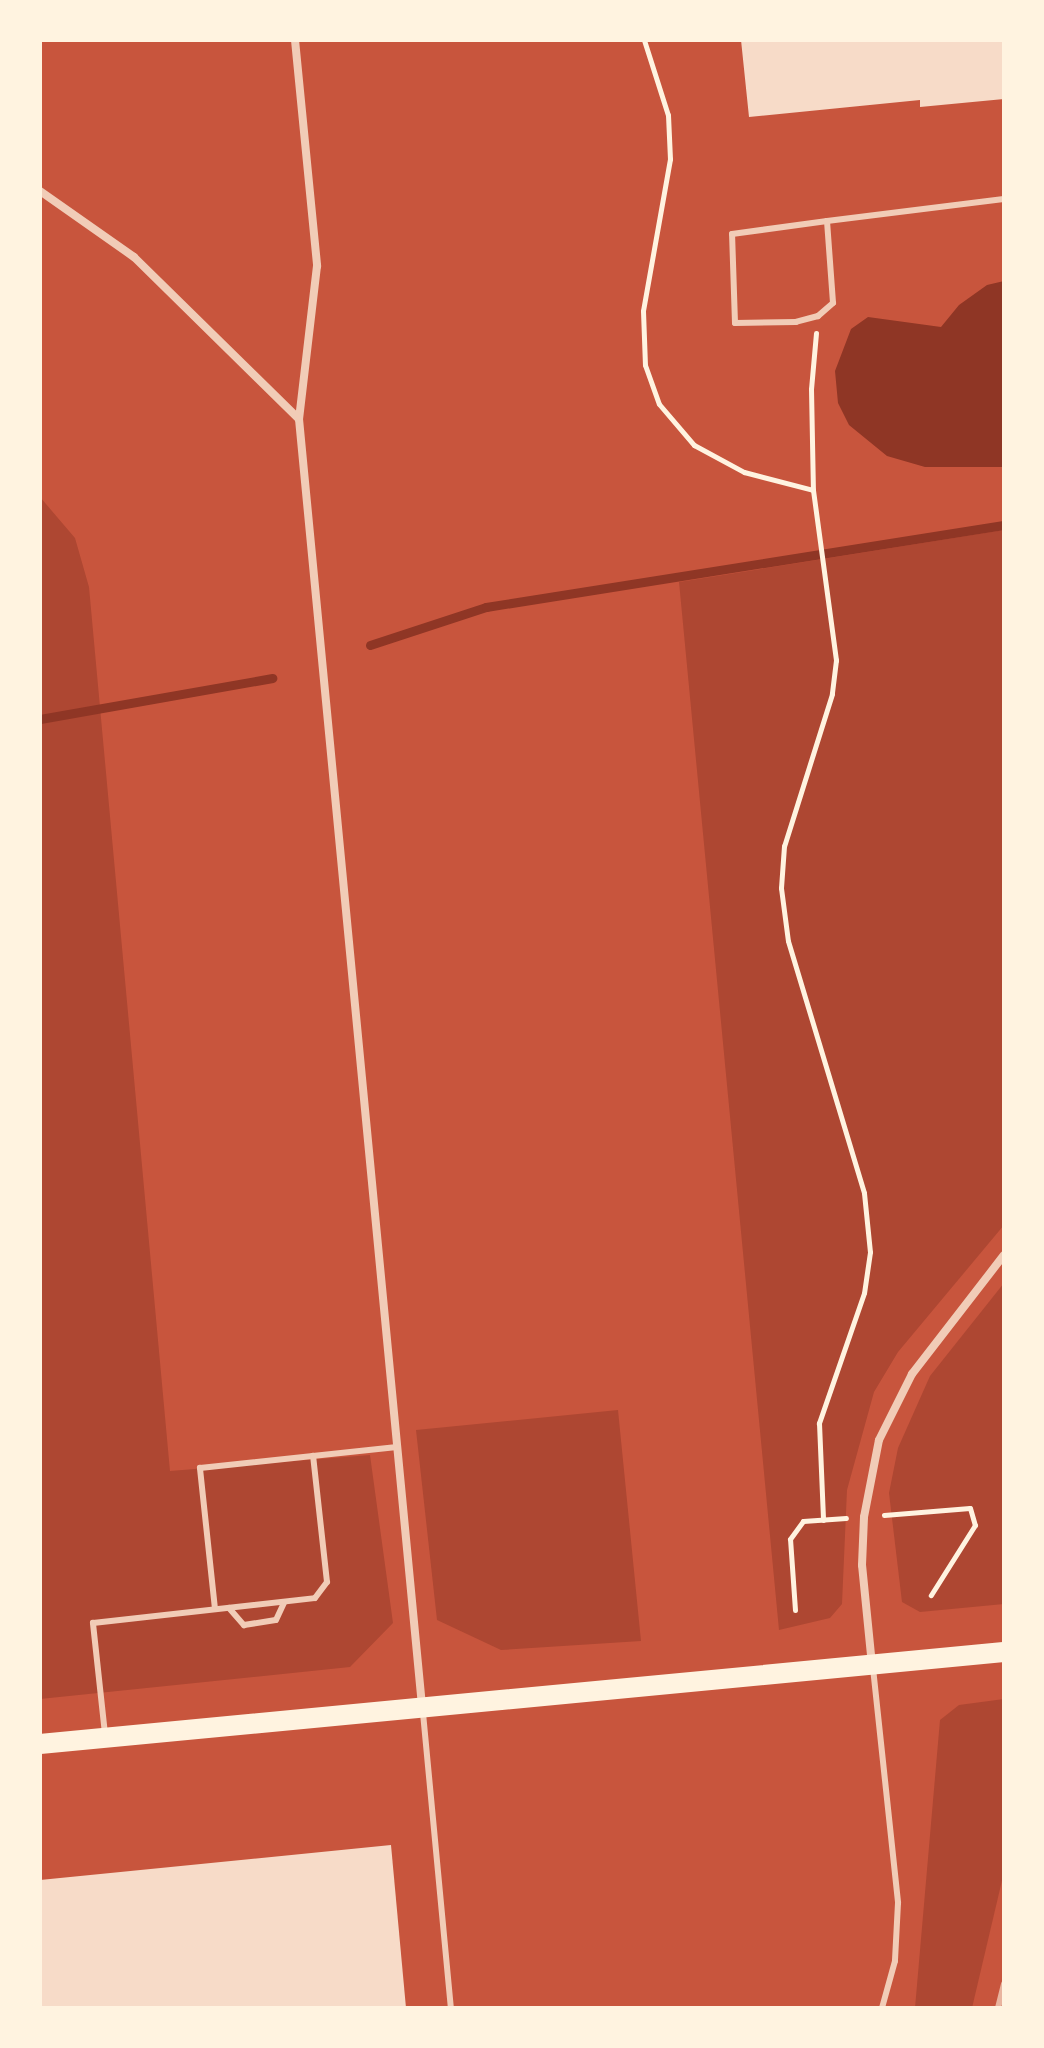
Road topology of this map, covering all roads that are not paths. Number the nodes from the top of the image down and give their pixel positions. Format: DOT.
graph roads {
  1 [pos="295,40"];
  2 [pos="40,191"];
  3 [pos="1004,199"];
  4 [pos="827,221"];
  5 [pos="299,419"];
  6 [pos="1004,1255"];
  7 [pos="397,1447"];
  8 [pos="313,1456"];
  9 [pos="284,1603"];
  10 [pos="229,1608"];
  11 [pos="215,1609"];
  12 [pos="1004,1652"];
  13 [pos="872,1665"];
  14 [pos="422,1706"];
  15 [pos="105,1737"];
  16 [pos="40,1744"];
  17 [pos="451,2008"];
  18 [pos="882,2008"];
  1 -- 5 [label="street"];
  2 -- 5 [label="street"];
  3 -- 4 [label="lane"];
  4 -- 4 [label="lane"];
  5 -- 7 [label="street"];
  6 -- 13 [label="street"];
  7 -- 8 [label="lane"];
  7 -- 14 [label="street"];
  8 -- 9 [label="lane"];
  8 -- 11 [label="lane"];
  9 -- 10 [label="lane"];
  9 -- 10 [label="lane"];
  10 -- 11 [label="lane"];
  11 -- 15 [label="lane"];
  12 -- 13 [label="main road"];
  13 -- 14 [label="main road"];
  13 -- 18 [label="lane"];
  14 -- 15 [label="main road"];
  14 -- 17 [label="lane"];
  15 -- 16 [label="main road"];
}
